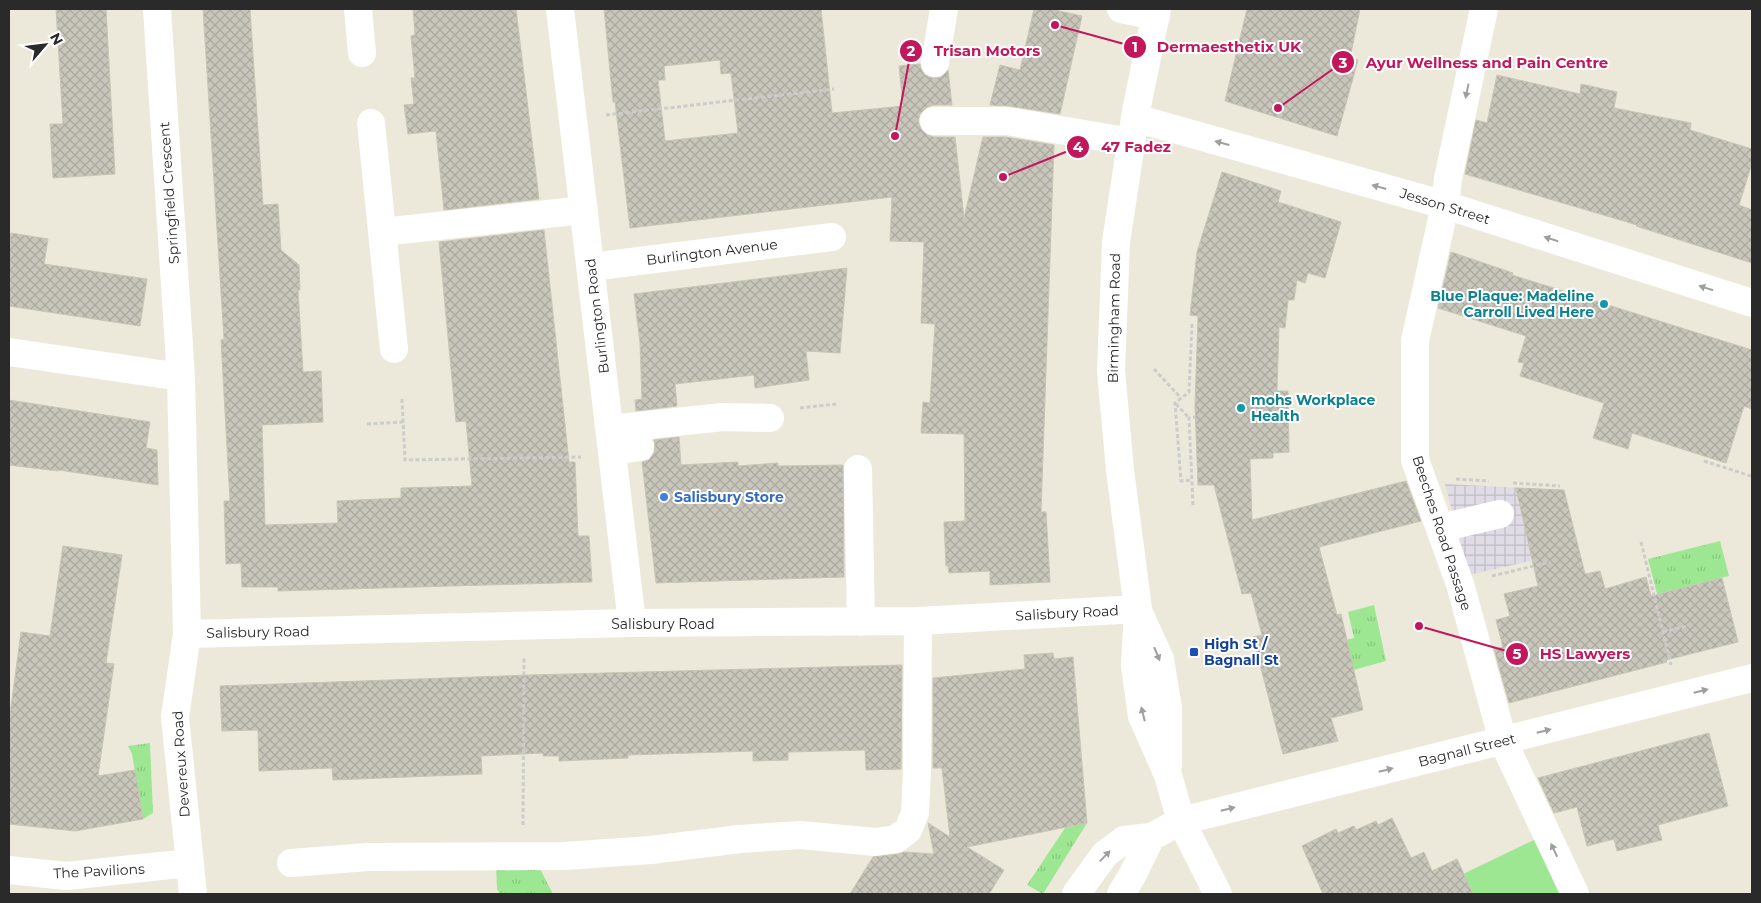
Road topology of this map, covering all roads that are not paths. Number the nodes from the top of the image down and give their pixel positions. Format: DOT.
graph roads {
  1 [pos="157,9"];
  2 [pos="358,9"];
  3 [pos="560,9"];
  4 [pos="944,9"];
  5 [pos="1120,9"];
  6 [pos="1484,9"];
  7 [pos="1156,12"];
  8 [pos="362,53"];
  9 [pos="930,55"];
  10 [pos="934,121"];
  11 [pos="371,123"];
  12 [pos="1133,130"];
  13 [pos="1445,205"];
  14 [pos="584,210"];
  15 [pos="382,232"];
  16 [pos="832,237"];
  17 [pos="591,267"];
  18 [pos="1752,303"];
  19 [pos="394,349"];
  20 [pos="9,352"];
  21 [pos="181,377"];
  22 [pos="770,418"];
  23 [pos="611,440"];
  24 [pos="640,447"];
  25 [pos="858,470"];
  26 [pos="1500,514"];
  27 [pos="1440,528"];
  28 [pos="1138,609"];
  29 [pos="918,621"];
  30 [pos="860,622"];
  31 [pos="632,623"];
  32 [pos="187,634"];
  33 [pos="1752,678"];
  34 [pos="1503,741"];
  35 [pos="1181,821"];
  36 [pos="1151,837"];
  37 [pos="189,863"];
  38 [pos="291,863"];
  39 [pos="9,870"];
  40 [pos="193,894"];
  41 [pos="1076,894"];
  42 [pos="1121,894"];
  43 [pos="1218,894"];
  44 [pos="1575,894"];
  1 -- 21 [label="street, Springfield Crescent"];
  2 -- 8 [label="street"];
  3 -- 14 [label="street, Burlington Road"];
  4 -- 9 [label="street"];
  5 -- 7 [label="street"];
  6 -- 13 [label="street, Beeches Road Passage, one-way"];
  7 -- 12 [label="street, Birmingham Road"];
  10 -- 12 [label="street, Jesson Street"];
  11 -- 15 [label="street"];
  13 -- 12 [label="street, Jesson Street, one-way"];
  12 -- 28 [label="street, Birmingham Road"];
  18 -- 13 [label="street, Jesson Street, one-way"];
  13 -- 27 [label="street, Beeches Road Passage"];
  14 -- 15 [label="street"];
  14 -- 17 [label="street, Burlington Road"];
  15 -- 19 [label="street"];
  16 -- 17 [label="street, Burlington Avenue"];
  17 -- 23 [label="street, Burlington Road"];
  20 -- 21 [label="street"];
  21 -- 32 [label="street, Springfield Crescent"];
  22 -- 23 [label="street"];
  23 -- 24 [label="street"];
  23 -- 31 [label="street, Burlington Road"];
  25 -- 30 [label="street"];
  26 -- 27 [label="street"];
  27 -- 34 [label="street, Beeches Road Passage"];
  28 -- 29 [label="street, Salisbury Road"];
  28 -- 35 [label="street, Birmingham Road"];
  29 -- 30 [label="street, Salisbury Road"];
  29 -- 38 [label="street"];
  30 -- 31 [label="street, Salisbury Road"];
  31 -- 32 [label="street, Salisbury Road"];
  32 -- 37 [label="street, Devereux Road"];
  34 -- 33 [label="street, Bagnall Street, one-way"];
  35 -- 34 [label="street, Bagnall Street, one-way"];
  44 -- 34 [label="street, Beeches Road Passage, one-way"];
  35 -- 36 [label="street, Bagnall Street"];
  35 -- 43 [label="street, Birmingham Road"];
  41 -- 36 [label="street, one-way"];
  36 -- 42 [label="street"];
  37 -- 39 [label="street, The Pavilions"];
  37 -- 40 [label="street, Devereux Road"];
}
